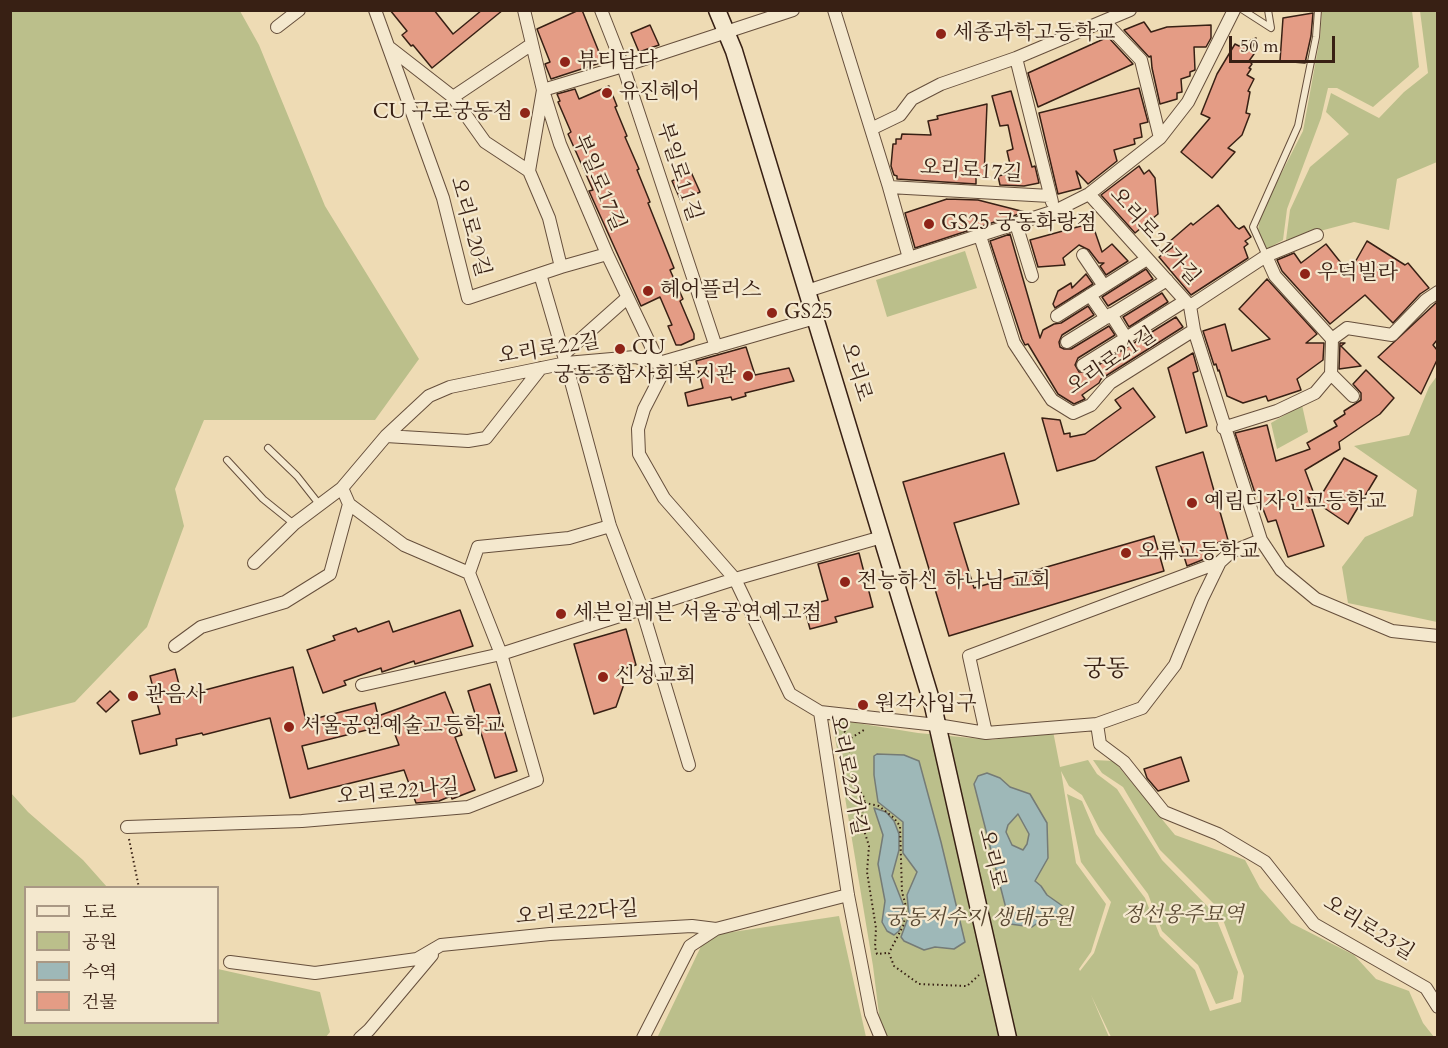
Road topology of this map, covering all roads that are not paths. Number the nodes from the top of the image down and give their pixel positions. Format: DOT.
graph roads {
  1 [pos="299,10"];
  2 [pos="375,10"];
  3 [pos="524,10"];
  4 [pos="601,10"];
  5 [pos="717,10"];
  6 [pos="793,10"];
  7 [pos="834,10"];
  8 [pos="1130,10"];
  9 [pos="1234,10"];
  10 [pos="1243,10"];
  11 [pos="1268,10"];
  12 [pos="1318,10"];
  13 [pos="1104,21"];
  14 [pos="277,27"];
  15 [pos="727,33"];
  16 [pos="532,44"];
  17 [pos="389,47"];
  18 [pos="1016,58"];
  19 [pos="623,66"];
  20 [pos="543,90"];
  21 [pos="453,97"];
  22 [pos="871,129"];
  23 [pos="1160,138"];
  24 [pos="529,171"];
  25 [pos="889,187"];
  26 [pos="1089,194"];
  27 [pos="1050,196"];
  28 [pos="1055,212"];
  29 [pos="1016,224"];
  30 [pos="1317,235"];
  31 [pos="980,236"];
  32 [pos="607,254"];
  33 [pos="1083,255"];
  34 [pos="1266,256"];
  35 [pos="909,258"];
  36 [pos="1147,259"];
  37 [pos="561,267"];
  38 [pos="540,274"];
  39 [pos="1032,276"];
  40 [pos="1167,280"];
  41 [pos="1104,286"];
  42 [pos="807,291"];
  43 [pos="1437,292"];
  44 [pos="1090,295"];
  45 [pos="627,298"];
  46 [pos="1188,303"];
  47 [pos="1057,316"];
  48 [pos="1108,316"];
  49 [pos="815,318"];
  50 [pos="1194,330"];
  51 [pos="1126,338"];
  52 [pos="1332,339"];
  53 [pos="1067,342"];
  54 [pos="716,347"];
  55 [pos="565,358"];
  56 [pos="659,363"];
  57 [pos="1083,365"];
  58 [pos="541,368"];
  59 [pos="1331,375"];
  60 [pos="1353,396"];
  61 [pos="1223,428"];
  62 [pos="387,436"];
  63 [pos="268,448"];
  64 [pos="227,460"];
  65 [pos="342,488"];
  66 [pos="319,504"];
  67 [pos="349,504"];
  68 [pos="294,524"];
  69 [pos="610,526"];
  70 [pos="882,537"];
  71 [pos="1261,540"];
  72 [pos="1220,562"];
  73 [pos="254,563"];
  74 [pos="469,573"];
  75 [pos="735,579"];
  76 [pos="642,609"];
  77 [pos="1437,636"];
  78 [pos="176,646"];
  79 [pos="501,654"];
  80 [pos="362,685"];
  81 [pos="820,712"];
  82 [pos="1097,723"];
  83 [pos="938,725"];
  84 [pos="986,733"];
  85 [pos="689,765"];
  86 [pos="127,827"];
  87 [pos="848,895"];
  88 [pos="716,929"];
  89 [pos="441,945"];
  90 [pos="230,962"];
  91 [pos="1437,1007"];
  92 [pos="360,1038"];
  93 [pos="643,1038"];
  94 [pos="881,1038"];
  95 [pos="1008,1038"];
  1 -- 14 [label="street"];
  2 -- 17 [label="street, 오리로20길"];
  3 -- 16 [label="street, 부일로17길"];
  4 -- 19 [label="street, 부일로11길"];
  5 -- 15 [label="main road, 오리로"];
  6 -- 15 [label="street"];
  7 -- 22 [label="street, 오리로17길"];
  8 -- 13 [label="street"];
  9 -- 23 [label="street"];
  10 -- 11 [label="lane"];
  12 -- 34 [label="lane"];
  13 -- 18 [label="street"];
  13 -- 23 [label="street"];
  15 -- 19 [label="street"];
  15 -- 42 [label="main road, 오리로"];
  16 -- 20 [label="street, 부일로17길"];
  16 -- 21 [label="street"];
  17 -- 21 [label="street"];
  17 -- 38 [label="street, 오리로20길"];
  18 -- 22 [label="street"];
  18 -- 27 [label="street"];
  19 -- 20 [label="street"];
  19 -- 54 [label="street, 부일로11길"];
  20 -- 24 [label="street"];
  20 -- 32 [label="street, 부일로17길"];
  21 -- 24 [label="street"];
  22 -- 25 [label="street, 오리로17길"];
  23 -- 26 [label="street"];
  24 -- 37 [label="street"];
  25 -- 27 [label="street, 오리로17길"];
  25 -- 35 [label="street, 오리로17길"];
  26 -- 28 [label="street"];
  26 -- 36 [label="street, 오리로21가길"];
  27 -- 28 [label="street"];
  28 -- 29 [label="street"];
  29 -- 31 [label="street"];
  29 -- 39 [label="street"];
  30 -- 34 [label="street, 오리로21가길"];
  31 -- 35 [label="street"];
  31 -- 50 [label="street, 오리로21길"];
  32 -- 37 [label="street, 오리로20길"];
  32 -- 45 [label="street, 부일로17길"];
  33 -- 41 [label="street"];
  34 -- 46 [label="street, 오리로21가길"];
  34 -- 52 [label="street"];
  35 -- 42 [label="street"];
  36 -- 40 [label="street, 오리로21가길"];
  36 -- 41 [label="street"];
  37 -- 38 [label="street, 오리로20길"];
  38 -- 55 [label="street"];
  40 -- 46 [label="street, 오리로21가길"];
  40 -- 48 [label="street"];
  41 -- 44 [label="street"];
  42 -- 49 [label="main road, 오리로"];
  43 -- 52 [label="street"];
  44 -- 47 [label="street"];
  44 -- 48 [label="street"];
  45 -- 55 [label="street"];
  45 -- 56 [label="street, 부일로17길"];
  46 -- 50 [label="street, 오리로21가길"];
  46 -- 51 [label="street"];
  48 -- 51 [label="street"];
  48 -- 53 [label="street"];
  49 -- 54 [label="street, 오리로22길"];
  49 -- 70 [label="main road, 오리로"];
  50 -- 61 [label="street, 오리로21가길"];
  51 -- 57 [label="street"];
  52 -- 59 [label="street"];
  54 -- 56 [label="street, 오리로22길"];
  55 -- 56 [label="street, 오리로22길"];
  55 -- 58 [label="street, 오리로22길"];
  55 -- 69 [label="street"];
  56 -- 75 [label="street, 오리로22가길"];
  58 -- 62 [label="street, 오리로22길"];
  58 -- 62 [label="street"];
  59 -- 60 [label="street"];
  59 -- 61 [label="street"];
  61 -- 71 [label="street, 오리로21가길"];
  62 -- 65 [label="street, 오리로22길"];
  63 -- 66 [label="lane"];
  64 -- 68 [label="lane"];
  65 -- 66 [label="street, 오리로22길"];
  65 -- 67 [label="street"];
  66 -- 68 [label="street, 오리로22길"];
  67 -- 74 [label="street"];
  67 -- 78 [label="street"];
  68 -- 73 [label="street, 오리로22길"];
  69 -- 74 [label="street"];
  69 -- 76 [label="street"];
  70 -- 75 [label="street"];
  70 -- 83 [label="main road, 오리로"];
  71 -- 72 [label="street"];
  71 -- 77 [label="street, 오리로21가길"];
  72 -- 82 [label="street"];
  72 -- 84 [label="street"];
  74 -- 79 [label="street, 오리로22나길"];
  75 -- 76 [label="street"];
  75 -- 81 [label="street, 오리로22가길"];
  76 -- 79 [label="street"];
  76 -- 85 [label="street"];
  79 -- 80 [label="street"];
  79 -- 86 [label="street, 오리로22나길"];
  81 -- 83 [label="street"];
  81 -- 87 [label="street, 오리로22가길"];
  82 -- 84 [label="street"];
  82 -- 91 [label="street, 오리로23길"];
  83 -- 84 [label="street"];
  83 -- 95 [label="main road, 오리로"];
  87 -- 88 [label="street, 오리로22다길"];
  87 -- 94 [label="street, 오리로22가길"];
  88 -- 89 [label="street, 오리로22다길"];
  88 -- 93 [label="street, 오리로22다길"];
  89 -- 90 [label="street, 오리로22다길"];
  89 -- 92 [label="street"];
}
